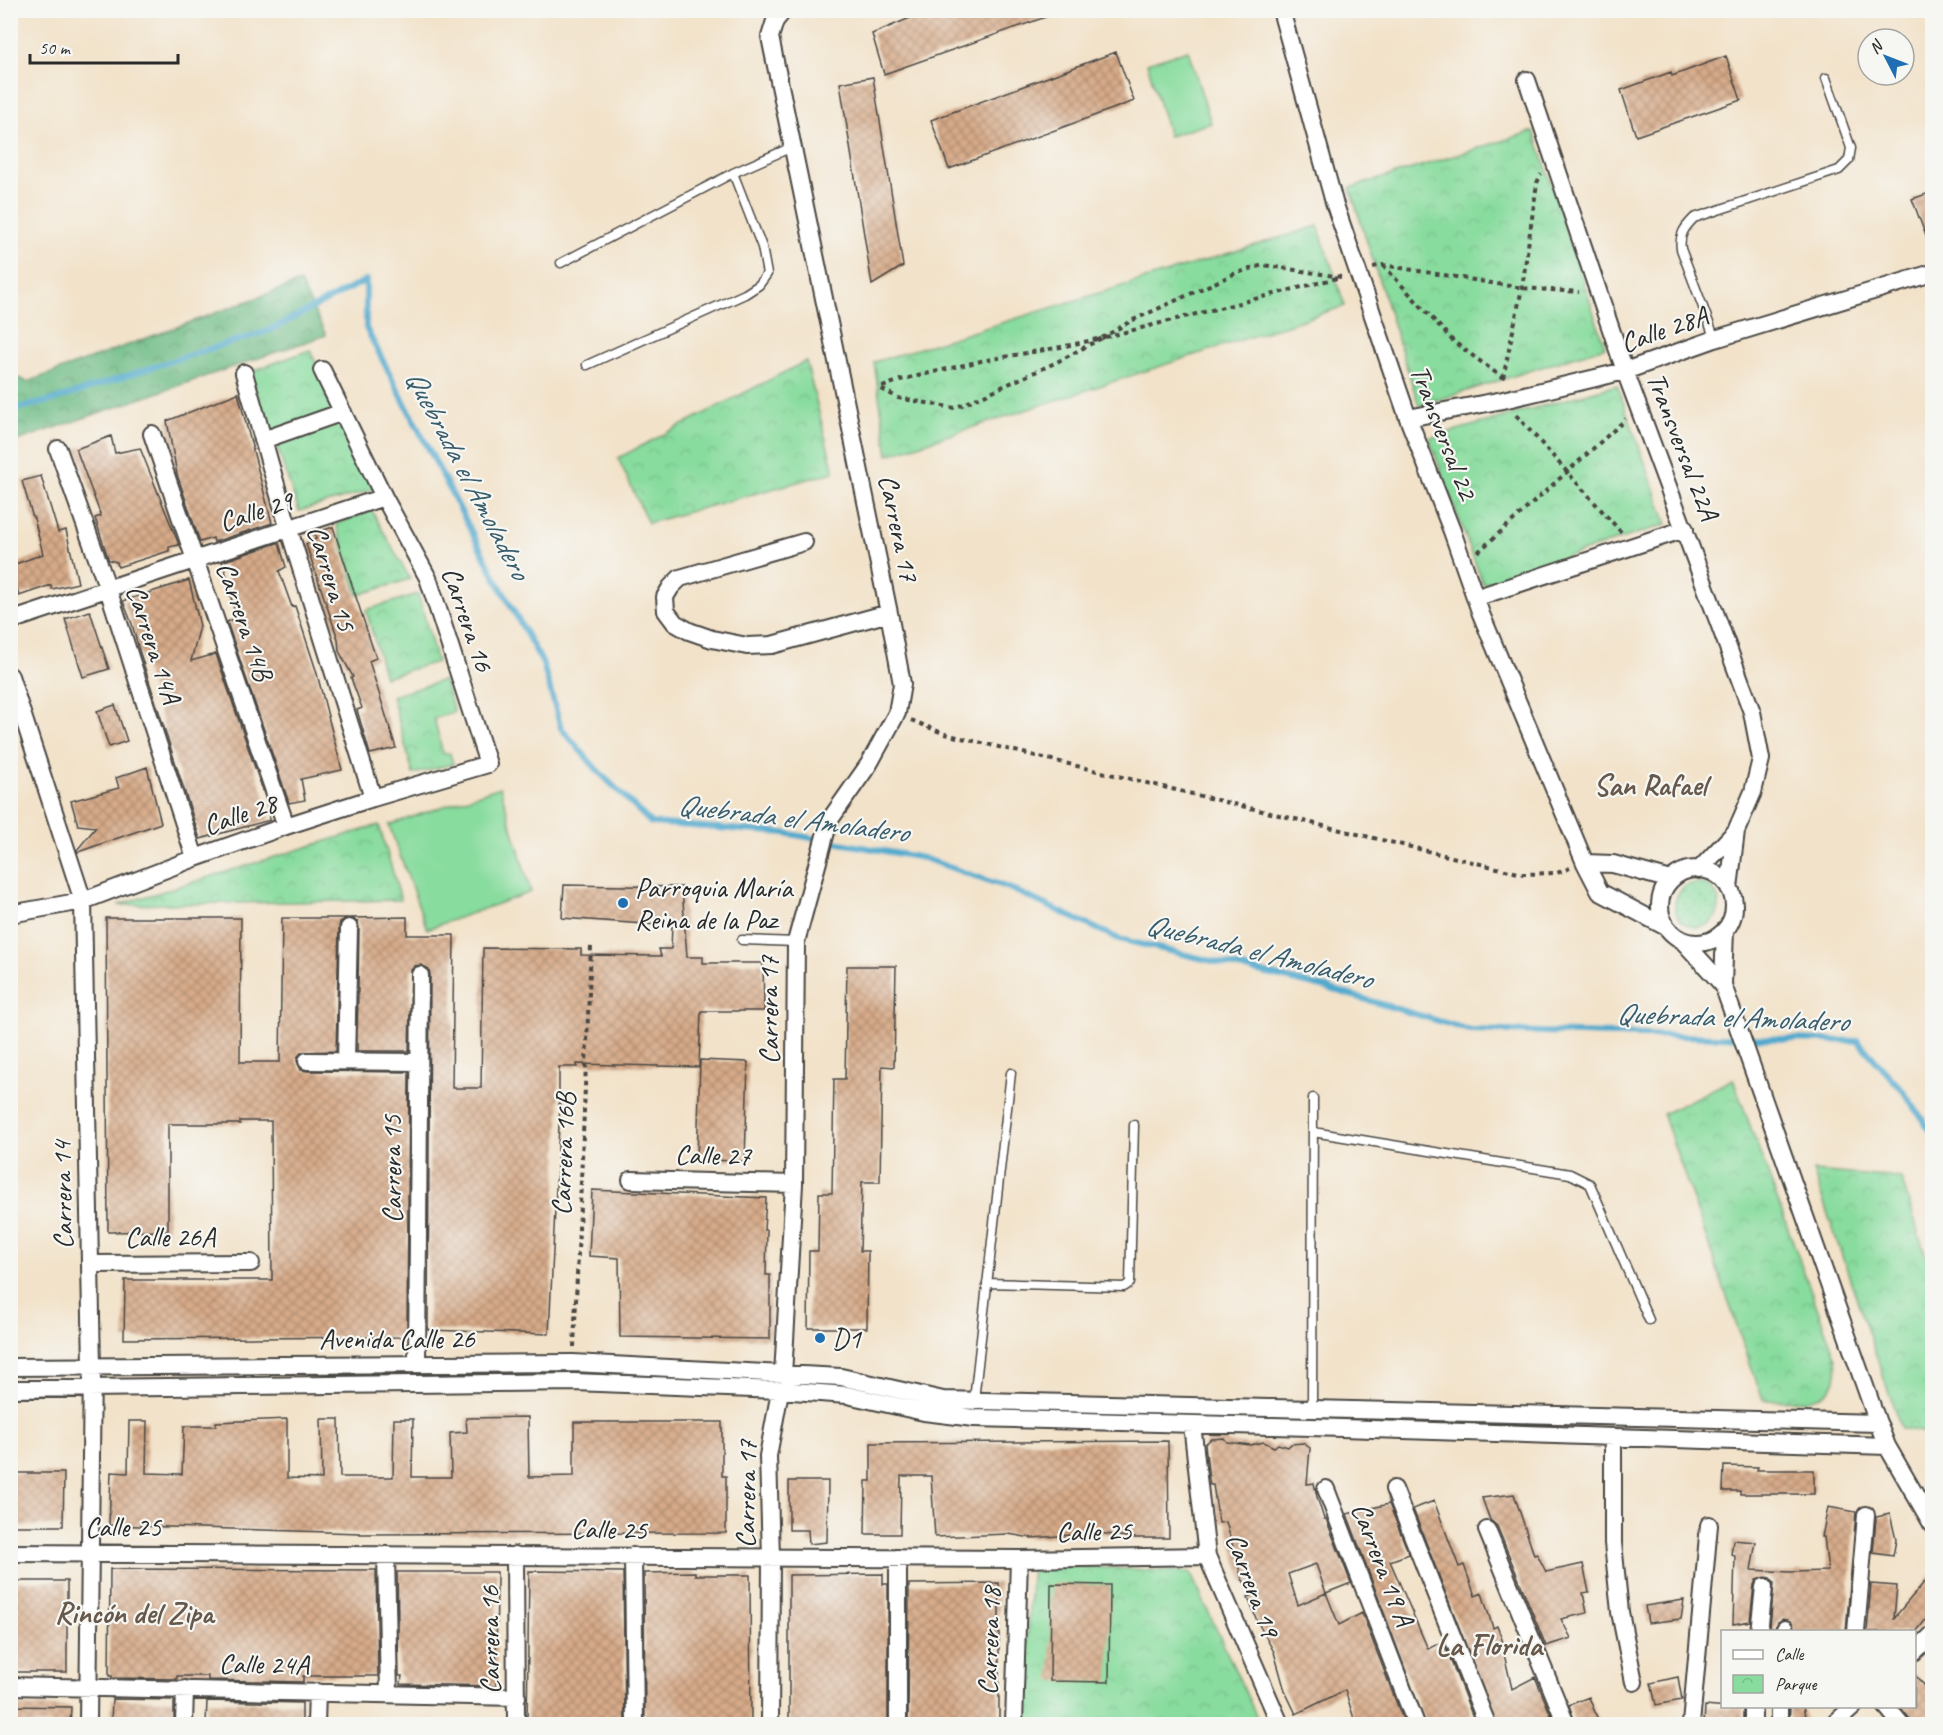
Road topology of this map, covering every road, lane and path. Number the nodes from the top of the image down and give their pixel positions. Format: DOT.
graph roads {
  1 [pos="1281,10"];
  2 [pos="778,13"];
  3 [pos="1826,78"];
  4 [pos="1527,80"];
  5 [pos="792,147"];
  6 [pos="1550,148"];
  7 [pos="733,173"];
  8 [pos="561,263"];
  9 [pos="1383,265"];
  10 [pos="1357,270"];
  11 [pos="1932,273"];
  12 [pos="1341,277"];
  13 [pos="1522,288"];
  14 [pos="1599,294"];
  15 [pos="1102,338"];
  16 [pos="1715,339"];
  17 [pos="586,365"];
  18 [pos="322,370"];
  19 [pos="1625,371"];
  20 [pos="244,373"];
  21 [pos="1503,378"];
  22 [pos="1503,400"];
  23 [pos="1639,407"];
  24 [pos="343,412"];
  25 [pos="1408,418"];
  26 [pos="152,434"];
  27 [pos="263,440"];
  28 [pos="58,449"];
  29 [pos="1567,473"];
  30 [pos="384,497"];
  31 [pos="1685,529"];
  32 [pos="289,530"];
  33 [pos="804,542"];
  34 [pos="1634,546"];
  35 [pos="195,559"];
  36 [pos="1464,565"];
  37 [pos="108,589"];
  38 [pos="1475,598"];
  39 [pos="889,613"];
  40 [pos="10,621"];
  41 [pos="10,676"];
  42 [pos="897,713"];
  43 [pos="488,764"];
  44 [pos="373,798"];
  45 [pos="286,826"];
  46 [pos="1736,831"];
  47 [pos="195,858"];
  48 [pos="1585,863"];
  49 [pos="1700,870"];
  50 [pos="1671,880"];
  51 [pos="1729,888"];
  52 [pos="83,901"];
  53 [pos="10,914"];
  54 [pos="1666,927"];
  55 [pos="350,928"];
  56 [pos="1725,930"];
  57 [pos="742,940"];
  58 [pos="1683,941"];
  59 [pos="795,942"];
  60 [pos="591,946"];
  61 [pos="420,975"];
  62 [pos="1723,985"];
  63 [pos="307,1061"];
  64 [pos="346,1061"];
  65 [pos="419,1062"];
  66 [pos="1011,1073"];
  67 [pos="1313,1098"];
  68 [pos="1134,1125"];
  69 [pos="1313,1132"];
  70 [pos="631,1180"];
  71 [pos="794,1184"];
  72 [pos="250,1263"];
  73 [pos="90,1264"];
  74 [pos="987,1283"];
  75 [pos="1649,1320"];
  76 [pos="573,1363"];
  77 [pos="417,1364"];
  78 [pos="10,1367"];
  79 [pos="92,1367"];
  80 [pos="781,1383"];
  81 [pos="92,1388"];
  82 [pos="10,1389"];
  83 [pos="974,1400"];
  84 [pos="1312,1409"];
  85 [pos="1878,1423"];
  86 [pos="1192,1424"];
  87 [pos="1613,1437"];
  88 [pos="1887,1446"];
  89 [pos="1326,1489"];
  90 [pos="1394,1489"];
  91 [pos="1866,1515"];
  92 [pos="1932,1524"];
  93 [pos="1710,1525"];
  94 [pos="1487,1530"];
  95 [pos="10,1553"];
  96 [pos="88,1553"];
  97 [pos="386,1555"];
  98 [pos="515,1555"];
  99 [pos="1207,1556"];
  100 [pos="633,1557"];
  101 [pos="771,1557"];
  102 [pos="898,1558"];
  103 [pos="1019,1559"];
  104 [pos="1764,1587"];
  105 [pos="1759,1630"];
  106 [pos="1856,1630"];
  107 [pos="1932,1635"];
  108 [pos="1916,1650"];
  109 [pos="1634,1682"];
  110 [pos="10,1686"];
  111 [pos="88,1687"];
  112 [pos="185,1689"];
  113 [pos="317,1692"];
  114 [pos="389,1694"];
  115 [pos="517,1697"];
  116 [pos="1753,1708"];
  117 [pos="1779,1708"];
  118 [pos="1887,1708"];
  119 [pos="88,1725"];
  120 [pos="184,1725"];
  121 [pos="316,1725"];
  122 [pos="516,1725"];
  123 [pos="635,1725"];
  124 [pos="770,1725"];
  125 [pos="898,1725"];
  126 [pos="1014,1725"];
  127 [pos="1280,1725"];
  128 [pos="1416,1725"];
  129 [pos="1487,1725"];
  130 [pos="1566,1725"];
  131 [pos="1691,1725"];
  132 [pos="1753,1725"];
  133 [pos="1779,1725"];
  134 [pos="1901,1725"];
  1 -- 10 [label="street, Transversal 22"];
  2 -- 5 [label="street, Carrera 17"];
  3 -- 16 [label="lane"];
  4 -- 6 [label="street, Transversal 22A"];
  5 -- 7 [label="lane"];
  5 -- 39 [label="street, Carrera 17"];
  6 -- 13 [label="path"];
  6 -- 14 [label="street, Transversal 22A"];
  7 -- 8 [label="lane"];
  7 -- 17 [label="lane"];
  9 -- 10 [label="path"];
  9 -- 13 [label="path"];
  9 -- 21 [label="path"];
  10 -- 12 [label="path"];
  10 -- 25 [label="street, Transversal 22"];
  11 -- 16 [label="street, Calle 28A"];
  12 -- 15 [label="path"];
  12 -- 15 [label="path"];
  13 -- 14 [label="path"];
  13 -- 21 [label="path"];
  14 -- 19 [label="street, Transversal 22A"];
  15 -- 15 [label="path"];
  16 -- 19 [label="street, Calle 28A"];
  18 -- 24 [label="street"];
  19 -- 22 [label="street, Calle 28A"];
  19 -- 23 [label="street, Transversal 22A"];
  20 -- 27 [label="street, Carrera 15"];
  21 -- 22 [label="path"];
  22 -- 25 [label="street, Calle 28A"];
  22 -- 29 [label="path"];
  23 -- 29 [label="path"];
  23 -- 31 [label="street, Transversal 22A"];
  24 -- 27 [label="street"];
  24 -- 30 [label="street"];
  25 -- 36 [label="street, Transversal 22"];
  26 -- 35 [label="street, Carrera 14B"];
  27 -- 32 [label="street, Carrera 15"];
  28 -- 37 [label="street, Carrera 14A"];
  29 -- 34 [label="path"];
  29 -- 36 [label="path"];
  30 -- 32 [label="street, Calle 29"];
  30 -- 43 [label="street, Carrera 16"];
  31 -- 34 [label="street"];
  31 -- 46 [label="street, Transversal 22A"];
  32 -- 35 [label="street, Calle 29"];
  32 -- 44 [label="street, Carrera 15"];
  33 -- 39 [label="street"];
  34 -- 38 [label="street"];
  35 -- 37 [label="street, Calle 29"];
  35 -- 45 [label="street, Carrera 14B"];
  36 -- 38 [label="street, Transversal 22"];
  37 -- 40 [label="street, Calle 29"];
  37 -- 47 [label="street, Carrera 14A"];
  38 -- 48 [label="street, Transversal 22"];
  39 -- 42 [label="street, Carrera 17"];
  41 -- 52 [label="street, Carrera 14"];
  42 -- 48 [label="path"];
  42 -- 59 [label="street, Carrera 17"];
  43 -- 44 [label="street, Calle 28"];
  44 -- 45 [label="street, Calle 28"];
  45 -- 47 [label="street, Calle 28"];
  46 -- 49 [label="street"];
  46 -- 51 [label="street"];
  47 -- 52 [label="street, Calle 28"];
  48 -- 50 [label="street"];
  48 -- 54 [label="street, Transversal 22"];
  49 -- 50 [label="street"];
  49 -- 51 [label="street"];
  50 -- 54 [label="street"];
  51 -- 56 [label="street"];
  52 -- 53 [label="street, Calle 28"];
  52 -- 73 [label="street, Carrera 14"];
  54 -- 58 [label="street"];
  55 -- 64 [label="street"];
  56 -- 58 [label="street"];
  56 -- 62 [label="street"];
  57 -- 59 [label="lane"];
  58 -- 62 [label="street"];
  59 -- 71 [label="street, Carrera 17"];
  60 -- 76 [label="path, Carrera 16B"];
  61 -- 65 [label="street, Carrera 15"];
  62 -- 85 [label="street"];
  63 -- 64 [label="street"];
  64 -- 65 [label="street"];
  65 -- 77 [label="street, Carrera 15"];
  66 -- 74 [label="lane"];
  67 -- 69 [label="lane"];
  68 -- 74 [label="lane"];
  69 -- 75 [label="lane"];
  69 -- 84 [label="lane"];
  70 -- 71 [label="street, Calle 27"];
  71 -- 80 [label="street, Carrera 17"];
  72 -- 73 [label="street, Calle 26A"];
  73 -- 79 [label="street, Carrera 14"];
  74 -- 83 [label="lane"];
  76 -- 77 [label="street, Avenida Calle 26"];
  76 -- 80 [label="street, Avenida Calle 26"];
  77 -- 79 [label="street, Avenida Calle 26"];
  78 -- 79 [label="street, Avenida Calle 26"];
  79 -- 81 [label="street, Carrera 14"];
  80 -- 81 [label="street, Avenida Calle 26"];
  80 -- 83 [label="street"];
  80 -- 86 [label="street"];
  80 -- 101 [label="street, Carrera 17"];
  81 -- 82 [label="street, Avenida Calle 26"];
  81 -- 96 [label="street, Carrera 14"];
  83 -- 84 [label="street"];
  84 -- 85 [label="street"];
  85 -- 88 [label="street"];
  86 -- 87 [label="street"];
  86 -- 99 [label="street, Carrera 19"];
  87 -- 88 [label="street"];
  87 -- 109 [label="street"];
  88 -- 92 [label="street"];
  89 -- 128 [label="street, Carrera 19 A"];
  90 -- 129 [label="street"];
  91 -- 106 [label="street"];
  93 -- 131 [label="street"];
  94 -- 130 [label="street"];
  95 -- 96 [label="street, Calle 25"];
  96 -- 97 [label="street, Calle 25"];
  96 -- 111 [label="street, Carrera 14"];
  97 -- 98 [label="street, Calle 25"];
  97 -- 114 [label="street"];
  98 -- 100 [label="street, Calle 25"];
  98 -- 115 [label="street, Carrera 16"];
  99 -- 103 [label="street, Calle 25"];
  99 -- 127 [label="street, Carrera 19"];
  100 -- 101 [label="street, Calle 25"];
  100 -- 123 [label="street"];
  101 -- 102 [label="street, Calle 25"];
  101 -- 124 [label="street, Carrera 17"];
  102 -- 103 [label="street, Calle 25"];
  102 -- 125 [label="street"];
  103 -- 126 [label="street, Carrera 18"];
  104 -- 105 [label="street"];
  107 -- 108 [label="street"];
  110 -- 111 [label="street, Calle 24A"];
  111 -- 112 [label="street, Calle 24A"];
  111 -- 119 [label="street, Carrera 14"];
  112 -- 113 [label="street, Calle 24A"];
  112 -- 120 [label="street"];
  113 -- 114 [label="street, Calle 24A"];
  113 -- 121 [label="street"];
  114 -- 115 [label="street, Calle 24A"];
  115 -- 122 [label="street, Carrera 16"];
  116 -- 132 [label="street"];
  117 -- 133 [label="street"];
  118 -- 134 [label="street"];
}
